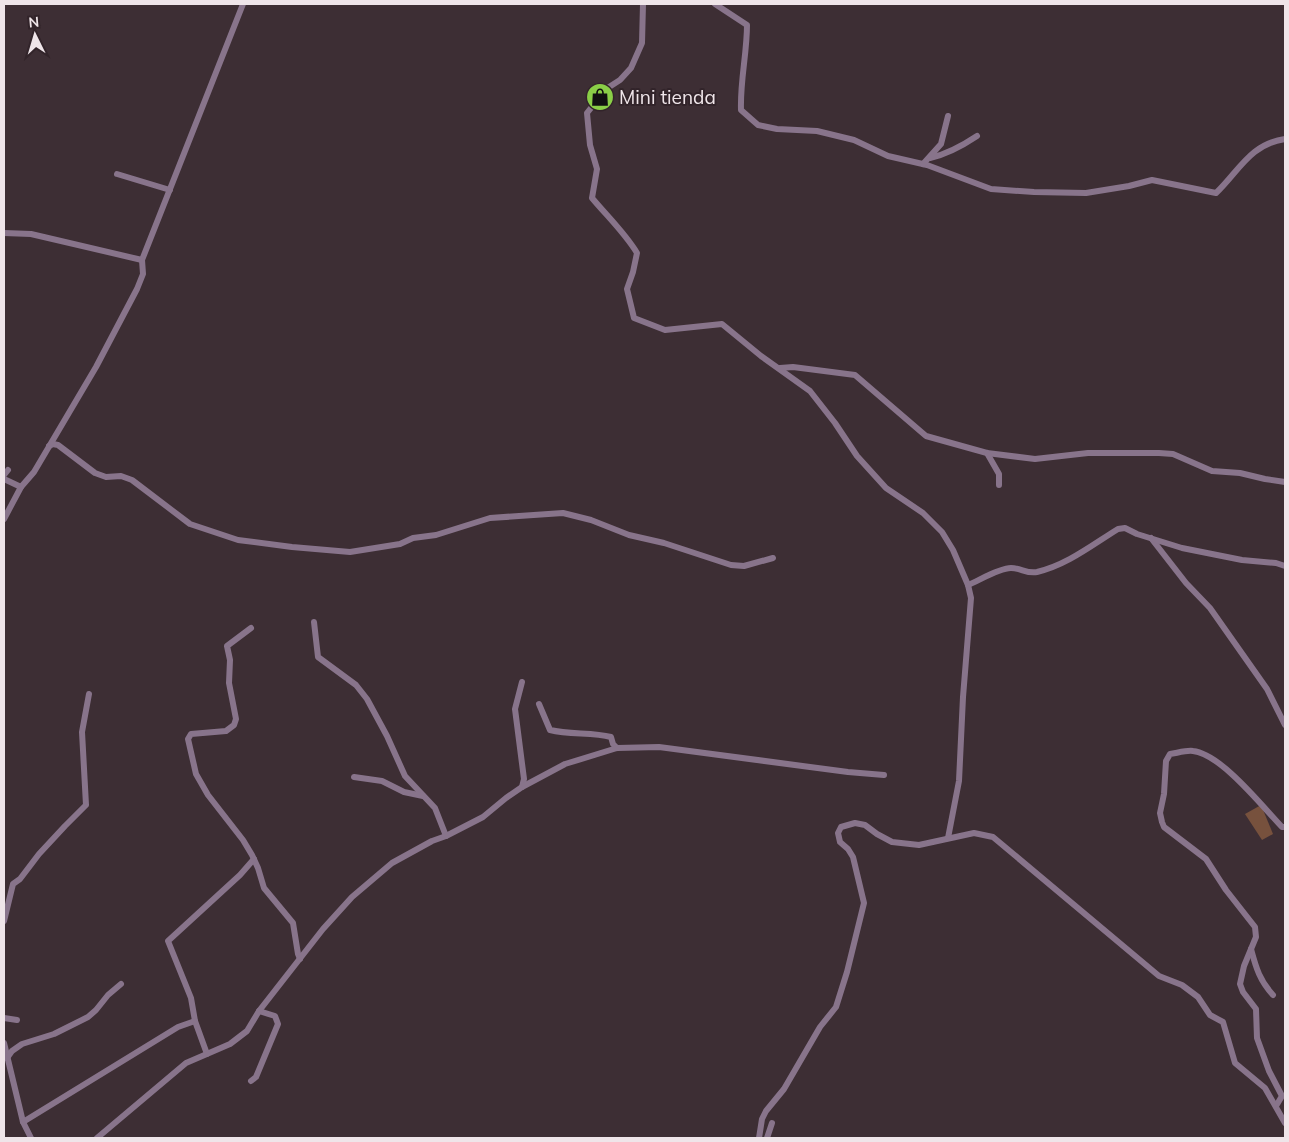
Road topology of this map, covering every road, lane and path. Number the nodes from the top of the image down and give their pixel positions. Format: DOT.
graph roads {
  1 [pos="243,4"];
  2 [pos="643,4"];
  3 [pos="716,4"];
  4 [pos="948,116"];
  5 [pos="977,136"];
  6 [pos="1285,139"];
  7 [pos="929,158"];
  8 [pos="924,164"];
  9 [pos="117,174"];
  10 [pos="170,190"];
  11 [pos="4,233"];
  12 [pos="142,260"];
  13 [pos="780,368"];
  14 [pos="49,446"];
  15 [pos="987,452"];
  16 [pos="5,475"];
  17 [pos="1285,482"];
  18 [pos="999,485"];
  19 [pos="21,487"];
  20 [pos="4,519"];
  21 [pos="1151,538"];
  22 [pos="773,558"];
  23 [pos="1285,566"];
  24 [pos="968,584"];
  25 [pos="314,622"];
  26 [pos="252,628"];
  27 [pos="522,682"];
  28 [pos="89,694"];
  29 [pos="539,704"];
  30 [pos="1285,724"];
  31 [pos="617,748"];
  32 [pos="884,775"];
  33 [pos="354,777"];
  34 [pos="522,787"];
  35 [pos="423,796"];
  36 [pos="1285,827"];
  37 [pos="446,836"];
  38 [pos="948,838"];
  39 [pos="254,859"];
  40 [pos="4,921"];
  41 [pos="1251,948"];
  42 [pos="300,959"];
  43 [pos="121,984"];
  44 [pos="1273,995"];
  45 [pos="259,1011"];
  46 [pos="4,1018"];
  47 [pos="17,1020"];
  48 [pos="195,1021"];
  49 [pos="4,1043"];
  50 [pos="206,1054"];
  51 [pos="7,1058"];
  52 [pos="251,1081"];
  53 [pos="1276,1106"];
  54 [pos="23,1122"];
  55 [pos="772,1123"];
  56 [pos="1285,1123"];
  57 [pos="31,1138"];
  58 [pos="96,1138"];
  59 [pos="759,1138"];
  60 [pos="767,1138"];
  1 -- 10 [label="street"];
  2 -- 13 [label="street"];
  3 -- 8 [label="street"];
  4 -- 7 [label="street"];
  5 -- 7 [label="street"];
  6 -- 8 [label="street"];
  7 -- 8 [label="street"];
  9 -- 10 [label="street"];
  10 -- 12 [label="street"];
  11 -- 12 [label="street"];
  12 -- 14 [label="street"];
  13 -- 15 [label="street"];
  13 -- 24 [label="street"];
  14 -- 19 [label="street"];
  14 -- 22 [label="street"];
  15 -- 17 [label="street"];
  15 -- 18 [label="street"];
  16 -- 19 [label="street"];
  19 -- 20 [label="street"];
  21 -- 23 [label="street"];
  21 -- 24 [label="street"];
  21 -- 30 [label="street"];
  24 -- 38 [label="street"];
  25 -- 35 [label="street"];
  26 -- 39 [label="street"];
  27 -- 34 [label="street"];
  28 -- 40 [label="street"];
  29 -- 31 [label="street"];
  31 -- 32 [label="street"];
  31 -- 34 [label="street"];
  33 -- 35 [label="street"];
  34 -- 37 [label="street"];
  35 -- 37 [label="street"];
  36 -- 41 [label="street"];
  37 -- 42 [label="street"];
  38 -- 53 [label="street"];
  38 -- 59 [label="street"];
  39 -- 42 [label="street"];
  39 -- 48 [label="street"];
  41 -- 44 [label="street"];
  41 -- 53 [label="street"];
  42 -- 45 [label="street"];
  43 -- 51 [label="street"];
  45 -- 50 [label="street"];
  45 -- 52 [label="street"];
  46 -- 47 [label="street"];
  48 -- 50 [label="street"];
  48 -- 54 [label="street"];
  49 -- 51 [label="street"];
  50 -- 58 [label="street"];
  51 -- 54 [label="street"];
  53 -- 56 [label="street"];
  54 -- 57 [label="street"];
  55 -- 60 [label="street"];
}
